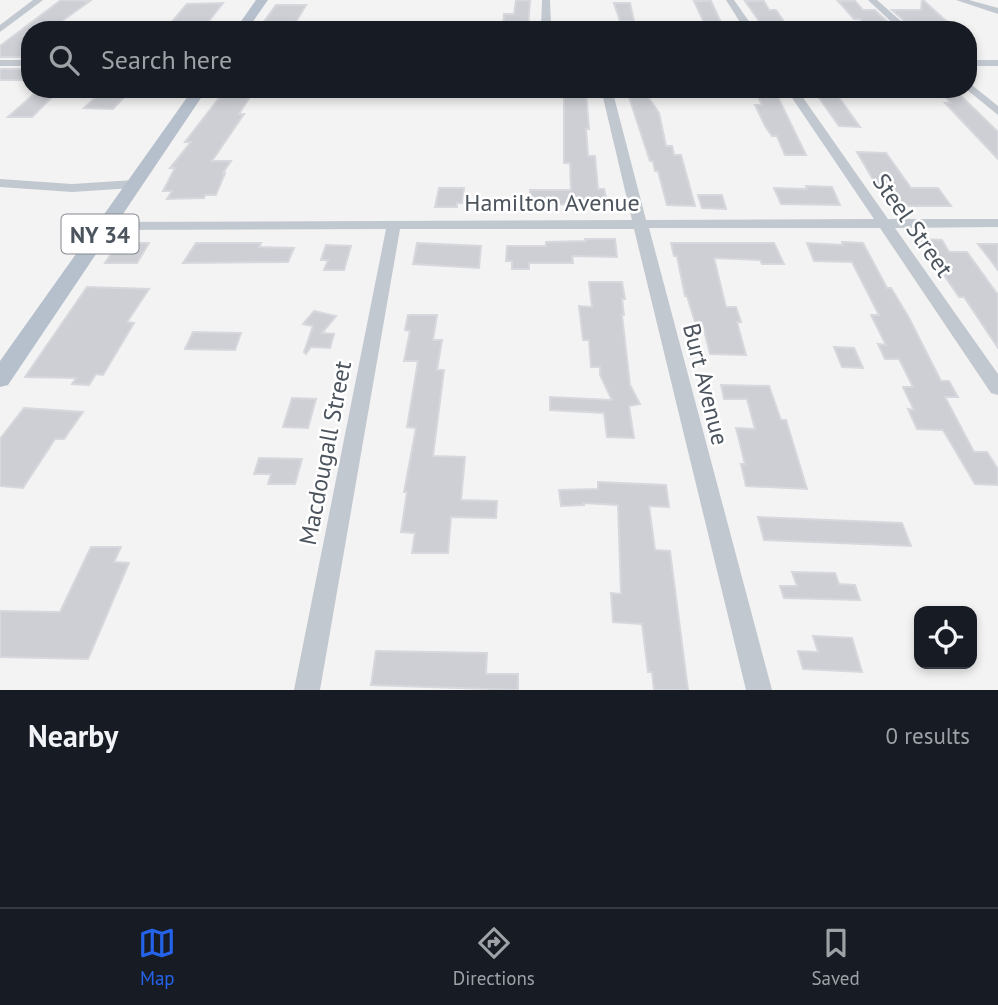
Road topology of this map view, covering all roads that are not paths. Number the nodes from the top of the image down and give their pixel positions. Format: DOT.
graph roads {
  1 [pos="39,0"];
  2 [pos="262,0"];
  3 [pos="546,0"];
  4 [pos="730,0"];
  5 [pos="872,0"];
  6 [pos="960,0"];
  7 [pos="998,11"];
  8 [pos="0,13"];
  9 [pos="21,13"];
  10 [pos="247,21"];
  11 [pos="546,21"];
  12 [pos="744,21"];
  13 [pos="896,21"];
  14 [pos="0,29"];
  15 [pos="21,63"];
  16 [pos="977,63"];
  17 [pos="998,63"];
  18 [pos="0,64"];
  19 [pos="977,93"];
  20 [pos="194,98"];
  21 [pos="608,98"];
  22 [pos="797,98"];
  23 [pos="998,112"];
  24 [pos="0,183"];
  25 [pos="134,184"];
  26 [pos="998,223"];
  27 [pos="885,224"];
  28 [pos="394,225"];
  29 [pos="640,225"];
  30 [pos="105,226"];
  31 [pos="0,379"];
  32 [pos="998,388"];
  33 [pos="307,690"];
  34 [pos="759,690"];
  1 -- 9 [label="street"];
  2 -- 10 [label="main road"];
  3 -- 11 [label="street"];
  4 -- 12 [label="street"];
  5 -- 13 [label="street"];
  6 -- 7 [label="street"];
  8 -- 9 [label="street"];
  9 -- 14 [label="street"];
  15 -- 18 [label="street"];
  16 -- 17 [label="street"];
  19 -- 23 [label="street"];
  20 -- 25 [label="main road, NY 34"];
  21 -- 29 [label="street, Burt Avenue"];
  22 -- 27 [label="street, Steel Street"];
  24 -- 25 [label="street"];
  25 -- 30 [label="main road, NY 34"];
  26 -- 27 [label="street, Hamilton Avenue"];
  27 -- 29 [label="street, Hamilton Avenue"];
  27 -- 32 [label="street, Steel Street"];
  28 -- 29 [label="street, Hamilton Avenue"];
  28 -- 30 [label="street, Hamilton Avenue"];
  28 -- 33 [label="street, Macdougall Street"];
  29 -- 34 [label="street, Burt Avenue"];
  30 -- 31 [label="main road, NY 34"];
}
